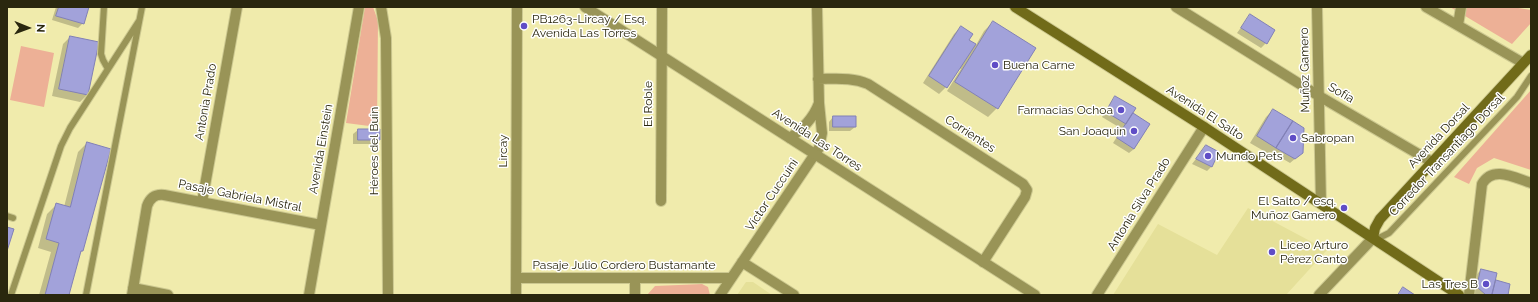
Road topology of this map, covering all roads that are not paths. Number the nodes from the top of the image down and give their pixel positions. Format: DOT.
graph roads {
  1 [pos="104,7"];
  2 [pos="142,7"];
  3 [pos="237,7"];
  4 [pos="359,7"];
  5 [pos="381,7"];
  6 [pos="517,7"];
  7 [pos="586,7"];
  8 [pos="662,7"];
  9 [pos="817,7"];
  10 [pos="1015,7"];
  11 [pos="1176,7"];
  12 [pos="1317,7"];
  13 [pos="1426,7"];
  14 [pos="1461,7"];
  15 [pos="139,21"];
  16 [pos="1458,25"];
  17 [pos="662,55"];
  18 [pos="1531,55"];
  19 [pos="1523,63"];
  20 [pos="108,69"];
  21 [pos="1531,76"];
  22 [pos="818,79"];
  23 [pos="1319,96"];
  24 [pos="819,102"];
  25 [pos="1204,127"];
  26 [pos="790,138"];
  27 [pos="815,155"];
  28 [pos="1432,162"];
  29 [pos="1531,184"];
  30 [pos="661,201"];
  31 [pos="202,202"];
  32 [pos="1321,204"];
  33 [pos="321,225"];
  34 [pos="1373,238"];
  35 [pos="742,262"];
  36 [pos="984,262"];
  37 [pos="516,278"];
  38 [pos="635,278"];
  39 [pos="731,278"];
  40 [pos="132,291"];
  41 [pos="11,295"];
  42 [pos="86,295"];
  43 [pos="168,295"];
  44 [pos="309,295"];
  45 [pos="388,295"];
  46 [pos="516,295"];
  47 [pos="635,295"];
  48 [pos="720,295"];
  49 [pos="794,295"];
  50 [pos="1035,295"];
  51 [pos="1096,295"];
  52 [pos="1319,295"];
  53 [pos="1459,295"];
  54 [pos="1469,295"];
  1 -- 20 [label="lane"];
  2 -- 15 [label="lane"];
  3 -- 31 [label="street, Antonia Prado"];
  4 -- 33 [label="street, Avenida Einstein"];
  5 -- 45 [label="street, Héroes del Buin"];
  6 -- 37 [label="street, Lircay"];
  7 -- 17 [label="street, Avenida Las Torres"];
  8 -- 17 [label="street, El Roble"];
  9 -- 22 [label="street, Víctor Cuccuini"];
  10 -- 25 [label="main road, Avenida El Salto"];
  11 -- 23 [label="street, Sofía"];
  12 -- 23 [label="street, Muñoz Gamero"];
  13 -- 16 [label="street"];
  14 -- 16 [label="street"];
  15 -- 20 [label="lane"];
  15 -- 42 [label="lane"];
  16 -- 19 [label="street"];
  17 -- 26 [label="street, Avenida Las Torres"];
  17 -- 30 [label="street, El Roble"];
  18 -- 19 [label="main road, Avenida Dorsal"];
  19 -- 28 [label="main road, Avenida Dorsal"];
  20 -- 41 [label="lane"];
  21 -- 34 [label="lane, Corredor Transantiago Dorsal"];
  22 -- 24 [label="street, Víctor Cuccuini"];
  22 -- 36 [label="street, Corrientes"];
  23 -- 28 [label="street, Sofía"];
  23 -- 32 [label="street, Muñoz Gamero"];
  24 -- 26 [label="street, Víctor Cuccuini"];
  24 -- 27 [label="street, Víctor Cuccuini"];
  25 -- 32 [label="main road, Avenida El Salto"];
  25 -- 51 [label="street, Antonia Silva Prado"];
  26 -- 27 [label="street, Avenida Las Torres"];
  27 -- 35 [label="street, Víctor Cuccuini"];
  27 -- 36 [label="street, Avenida Las Torres"];
  28 -- 34 [label="main road, Avenida Dorsal"];
  29 -- 54 [label="street"];
  31 -- 33 [label="street, Pasaje Gabriela Mistral"];
  31 -- 40 [label="street, Pasaje Gabriela Mistral"];
  32 -- 34 [label="main road, Avenida El Salto"];
  33 -- 44 [label="street, Avenida Einstein"];
  34 -- 52 [label="street"];
  34 -- 53 [label="main road, Avenida El Salto"];
  35 -- 39 [label="street, Víctor Cuccuini"];
  35 -- 49 [label="street"];
  36 -- 50 [label="street, Avenida Las Torres"];
  37 -- 38 [label="street, Pasaje Julio Cordero Bustamante"];
  37 -- 46 [label="street, Lircay"];
  38 -- 39 [label="street, Pasaje Julio Cordero Bustamante"];
  38 -- 47 [label="street"];
  39 -- 48 [label="street, Víctor Cuccuini"];
  40 -- 43 [label="street"];
}
